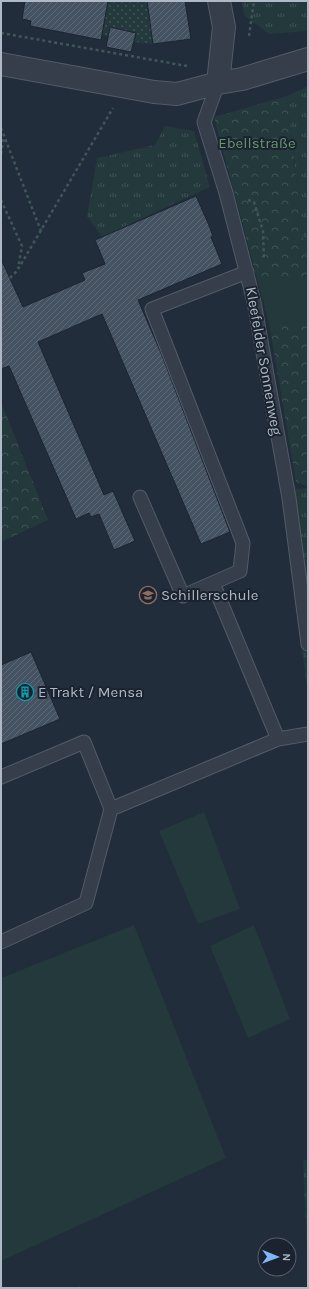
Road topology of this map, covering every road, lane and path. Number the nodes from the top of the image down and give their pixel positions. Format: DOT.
graph roads {
  1 [pos="219,1"];
  2 [pos="1,34"];
  3 [pos="308,58"];
  4 [pos="1,64"];
  5 [pos="218,83"];
  6 [pos="127,88"];
  7 [pos="1,128"];
  8 [pos="4,136"];
  9 [pos="1,154"];
  10 [pos="1,200"];
  11 [pos="41,231"];
  12 [pos="17,271"];
  13 [pos="247,272"];
  14 [pos="10,278"];
  15 [pos="140,497"];
  16 [pos="213,583"];
  17 [pos="308,644"];
  18 [pos="308,734"];
  19 [pos="278,739"];
  20 [pos="1,776"];
  21 [pos="111,809"];
  22 [pos="1,942"];
  23 [pos="78,1288"];
  24 [pos="83,1288"];
  1 -- 5 [label="street"];
  2 -- 5 [label="path"];
  3 -- 5 [label="street"];
  4 -- 6 [label="street"];
  5 -- 6 [label="street"];
  5 -- 13 [label="lane, Kleefelder Sonnenweg"];
  6 -- 11 [label="path"];
  7 -- 8 [label="path"];
  8 -- 9 [label="path"];
  8 -- 11 [label="path"];
  10 -- 12 [label="path"];
  11 -- 12 [label="path"];
  12 -- 14 [label="path"];
  13 -- 16 [label="lane"];
  13 -- 17 [label="lane, Kleefelder Sonnenweg"];
  15 -- 16 [label="lane"];
  16 -- 19 [label="lane"];
  18 -- 19 [label="lane"];
  19 -- 21 [label="lane"];
  20 -- 21 [label="lane"];
  21 -- 22 [label="lane"];
  23 -- 24 [label="path"];
}
